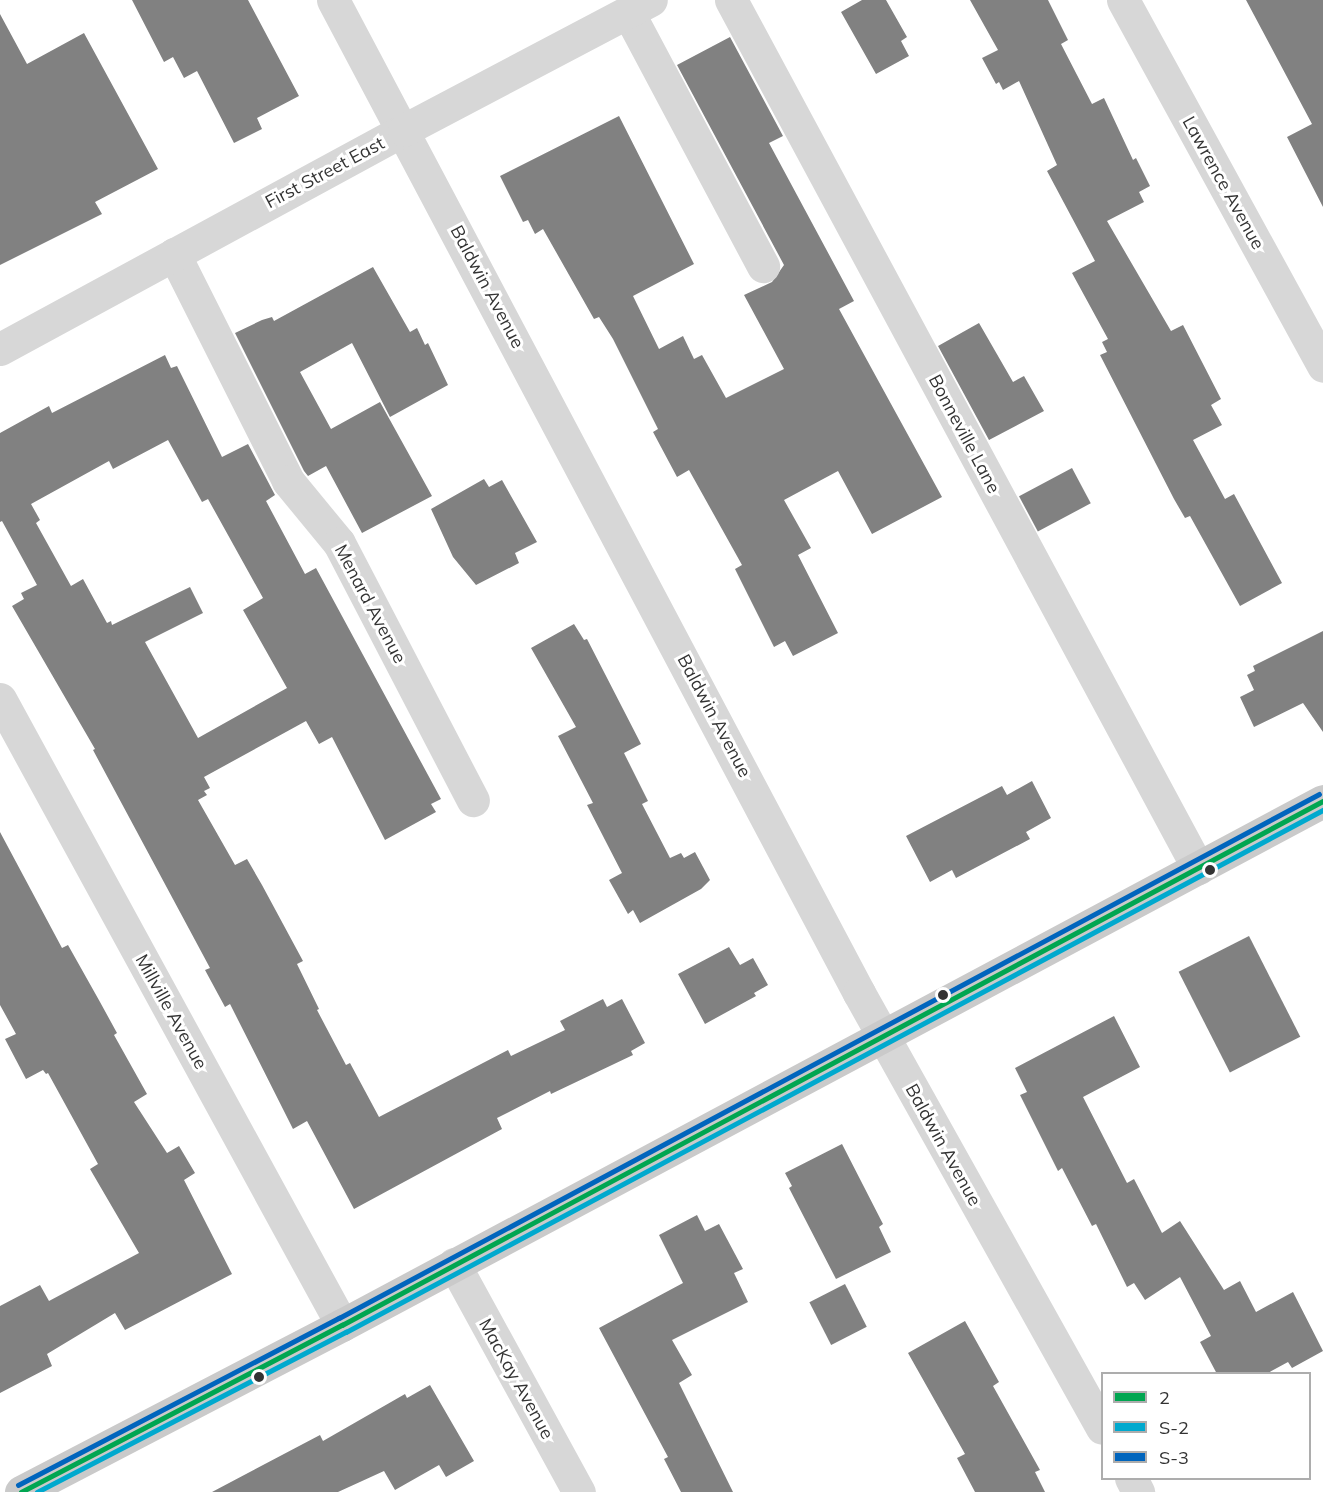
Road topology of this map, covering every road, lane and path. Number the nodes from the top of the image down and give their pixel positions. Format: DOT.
graph roads {
  1 [pos="333,0"];
  2 [pos="731,0"];
  3 [pos="1123,0"];
  4 [pos="640,6"];
  5 [pos="404,130"];
  6 [pos="174,254"];
  7 [pos="763,266"];
  8 [pos="0,349"];
  9 [pos="1323,366"];
  10 [pos="0,699"];
  11 [pos="473,800"];
  12 [pos="1323,801"];
  13 [pos="1198,868"];
  14 [pos="882,1035"];
  15 [pos="454,1264"];
  16 [pos="342,1325"];
  17 [pos="1101,1426"];
  18 [pos="21,1492"];
  19 [pos="579,1492"];
  1 -- 5 [label="street, Baldwin Avenue"];
  2 -- 13 [label="street, Bonneville Lane"];
  3 -- 9 [label="street, Lawrence Avenue"];
  4 -- 5 [label="street, First Street East"];
  4 -- 7 [label="street"];
  5 -- 6 [label="street, First Street East"];
  5 -- 14 [label="street, Baldwin Avenue"];
  6 -- 8 [label="street, First Street East"];
  6 -- 11 [label="street, Menard Avenue"];
  10 -- 16 [label="street, Millville Avenue"];
  12 -- 13 [label="main road"];
  13 -- 14 [label="main road"];
  14 -- 15 [label="main road"];
  14 -- 17 [label="street, Baldwin Avenue"];
  15 -- 16 [label="main road"];
  15 -- 19 [label="street, MacKay Avenue"];
  16 -- 18 [label="main road"];
}
